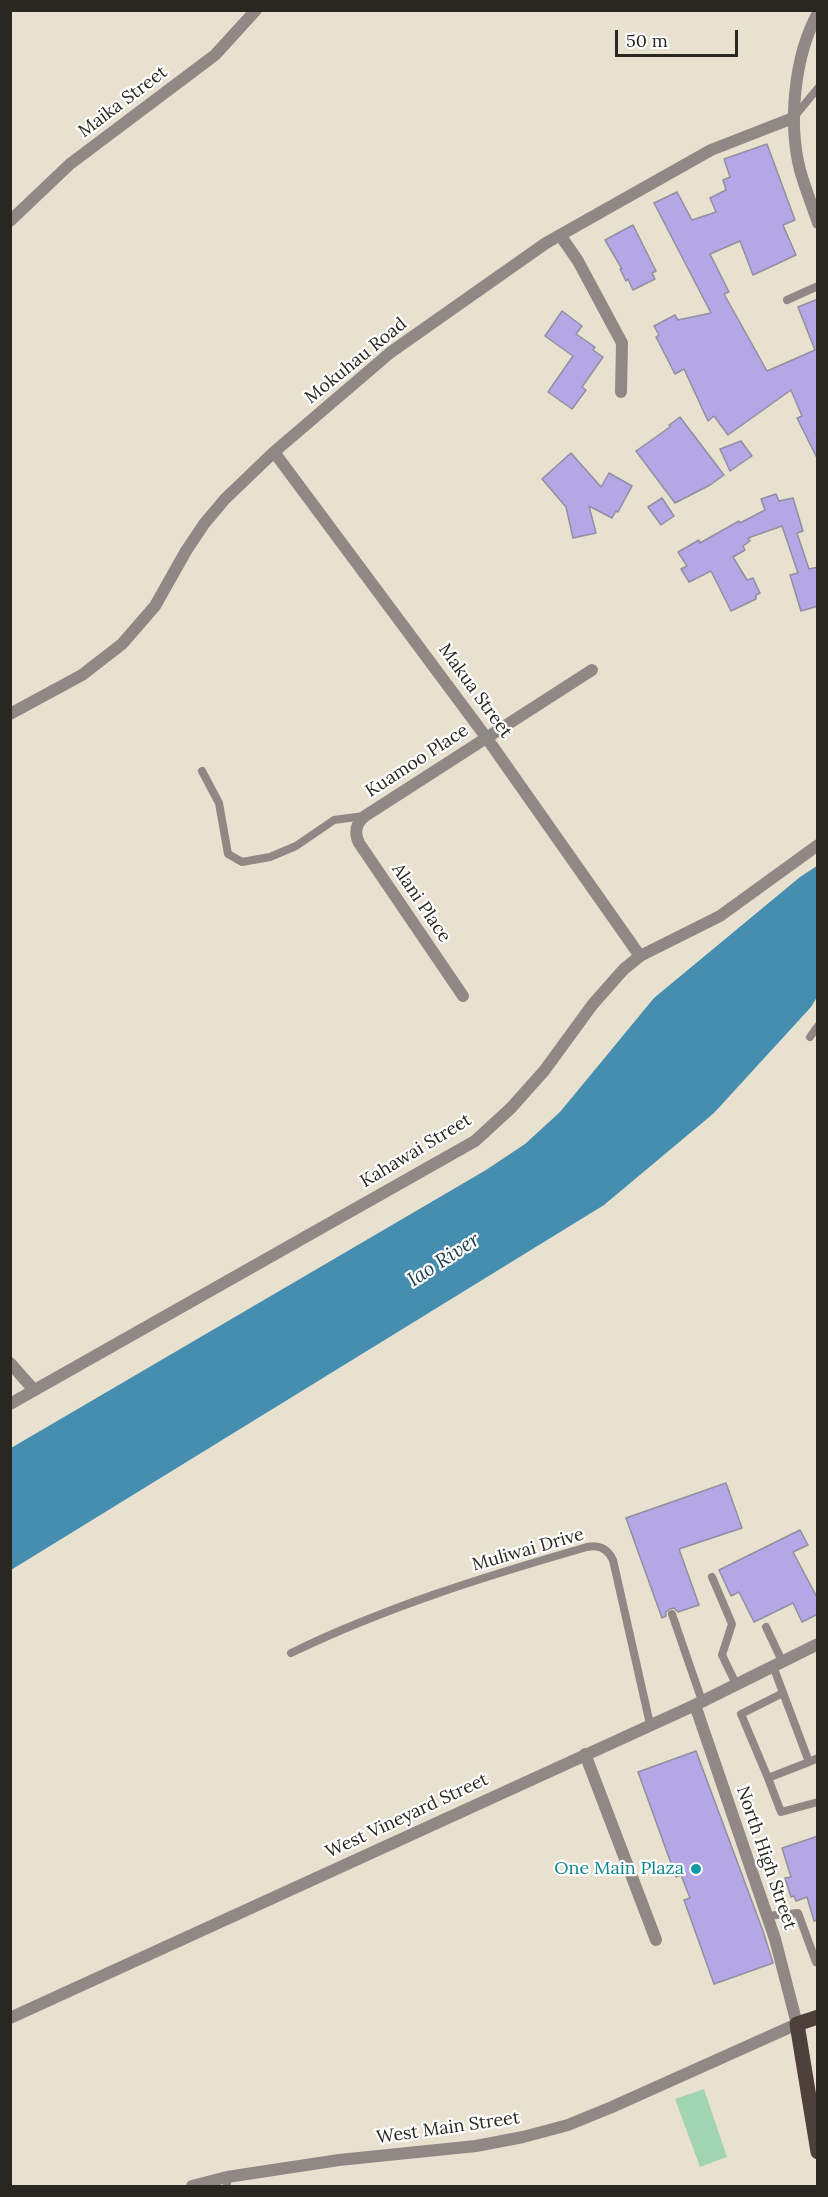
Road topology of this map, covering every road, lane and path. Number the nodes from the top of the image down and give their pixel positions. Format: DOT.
graph roads {
  1 [pos="256,10"];
  2 [pos="818,13"];
  3 [pos="818,88"];
  4 [pos="793,118"];
  5 [pos="10,221"];
  6 [pos="818,222"];
  7 [pos="560,235"];
  8 [pos="818,286"];
  9 [pos="787,300"];
  10 [pos="621,392"];
  11 [pos="274,452"];
  12 [pos="592,670"];
  13 [pos="10,714"];
  14 [pos="486,737"];
  15 [pos="202,771"];
  16 [pos="365,816"];
  17 [pos="357,827"];
  18 [pos="818,845"];
  19 [pos="640,956"];
  20 [pos="463,996"];
  21 [pos="818,1026"];
  22 [pos="810,1037"];
  23 [pos="10,1364"];
  24 [pos="34,1390"];
  25 [pos="10,1404"];
  26 [pos="712,1577"];
  27 [pos="672,1614"];
  28 [pos="766,1628"];
  29 [pos="818,1644"];
  30 [pos="291,1653"];
  31 [pos="777,1664"];
  32 [pos="736,1684"];
  33 [pos="783,1693"];
  34 [pos="698,1703"];
  35 [pos="650,1724"];
  36 [pos="585,1754"];
  37 [pos="818,1758"];
  38 [pos="809,1762"];
  39 [pos="768,1778"];
  40 [pos="818,1802"];
  41 [pos="768,1916"];
  42 [pos="656,1940"];
  43 [pos="816,1962"];
  44 [pos="818,2017"];
  45 [pos="10,2018"];
  46 [pos="797,2024"];
  47 [pos="818,2152"];
  48 [pos="227,2182"];
  49 [pos="192,2187"];
  1 -- 5 [label="street, Maika Street"];
  2 -- 4 [label="street"];
  3 -- 4 [label="lane"];
  4 -- 6 [label="street"];
  4 -- 7 [label="street, Mokuhau Road"];
  7 -- 10 [label="street"];
  7 -- 11 [label="street, Mokuhau Road"];
  8 -- 9 [label="lane"];
  11 -- 13 [label="street, Mokuhau Road"];
  11 -- 14 [label="street, Makua Street"];
  12 -- 14 [label="street, Kuamoo Place"];
  14 -- 16 [label="street, Kuamoo Place"];
  14 -- 19 [label="street, Makua Street"];
  15 -- 16 [label="lane"];
  16 -- 17 [label="street, Kuamoo Place"];
  17 -- 20 [label="street, Alani Place"];
  18 -- 19 [label="street, Kahawai Street"];
  19 -- 24 [label="street, Kahawai Street"];
  21 -- 22 [label="lane"];
  23 -- 24 [label="street"];
  24 -- 25 [label="street, Kahawai Street"];
  26 -- 32 [label="lane"];
  27 -- 34 [label="lane"];
  28 -- 31 [label="lane"];
  29 -- 31 [label="street, West Vineyard Street"];
  30 -- 35 [label="lane, Muliwai Drive"];
  31 -- 32 [label="street, West Vineyard Street"];
  31 -- 33 [label="lane"];
  32 -- 34 [label="street, West Vineyard Street"];
  33 -- 38 [label="lane"];
  33 -- 39 [label="lane"];
  34 -- 35 [label="street, West Vineyard Street"];
  34 -- 41 [label="street, North High Street"];
  35 -- 36 [label="street, West Vineyard Street"];
  36 -- 42 [label="street"];
  36 -- 45 [label="street, West Vineyard Street"];
  37 -- 38 [label="lane"];
  38 -- 39 [label="lane"];
  39 -- 40 [label="lane"];
  41 -- 43 [label="lane"];
  41 -- 46 [label="street, North High Street"];
  44 -- 46 [label="main road"];
  46 -- 47 [label="main road"];
  46 -- 48 [label="street, West Main Street"];
  48 -- 49 [label="street, West Main Street"];
}
